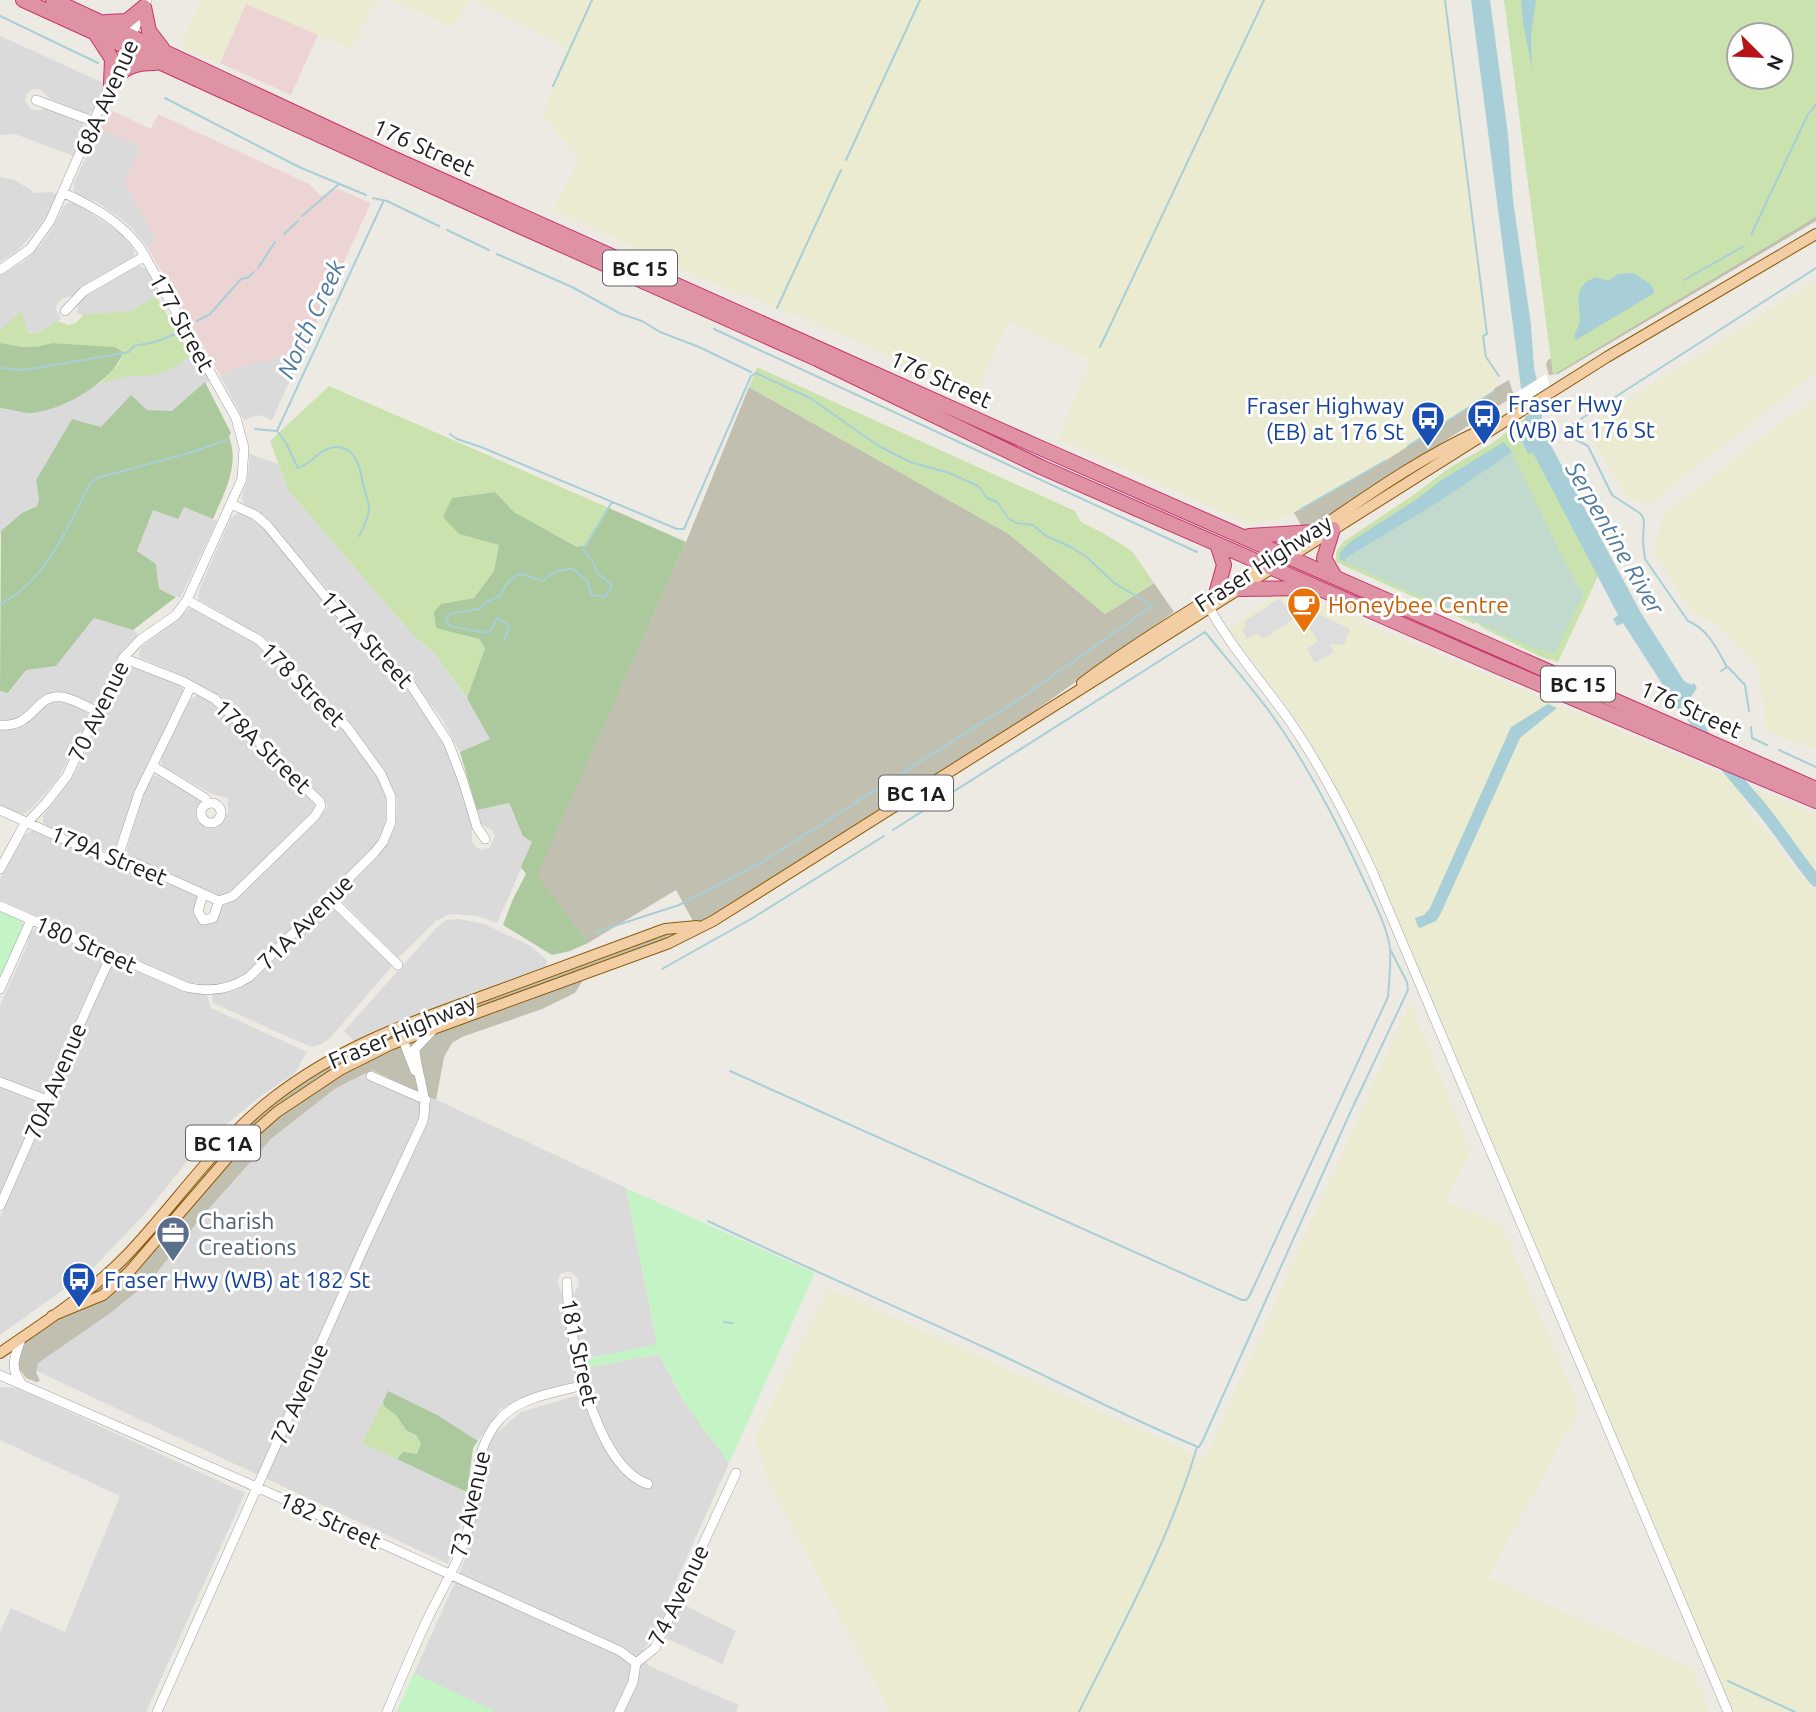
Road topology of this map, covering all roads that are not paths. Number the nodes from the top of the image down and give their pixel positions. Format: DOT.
graph roads {
  1 [pos="23,0"];
  2 [pos="53,0"];
  3 [pos="146,3"];
  4 [pos="99,28"];
  5 [pos="129,43"];
  6 [pos="162,57"];
  7 [pos="111,84"];
  8 [pos="36,100"];
  9 [pos="95,122"];
  10 [pos="64,193"];
  11 [pos="1816,234"];
  12 [pos="145,256"];
  13 [pos="0,270"];
  14 [pos="65,310"];
  15 [pos="1519,412"];
  16 [pos="239,486"];
  17 [pos="231,504"];
  18 [pos="1333,529"];
  19 [pos="1314,532"];
  20 [pos="1240,536"];
  21 [pos="1217,544"];
  22 [pos="1285,555"];
  23 [pos="1268,566"];
  24 [pos="1335,577"];
  25 [pos="1241,589"];
  26 [pos="1320,589"];
  27 [pos="1216,594"];
  28 [pos="187,600"];
  29 [pos="1210,609"];
  30 [pos="123,657"];
  31 [pos="1115,669"];
  32 [pos="191,686"];
  33 [pos="98,712"];
  34 [pos="0,725"];
  35 [pos="1017,731"];
  36 [pos="153,766"];
  37 [pos="1816,789"];
  38 [pos="391,797"];
  39 [pos="1816,801"];
  40 [pos="208,804"];
  41 [pos="0,810"];
  42 [pos="27,822"];
  43 [pos="485,839"];
  44 [pos="117,860"];
  45 [pos="0,869"];
  46 [pos="204,894"];
  47 [pos="330,898"];
  48 [pos="219,901"];
  49 [pos="0,906"];
  50 [pos="31,920"];
  51 [pos="713,921"];
  52 [pos="111,956"];
  53 [pos="398,965"];
  54 [pos="173,982"];
  55 [pos="0,989"];
  56 [pos="398,1027"];
  57 [pos="433,1031"];
  58 [pos="403,1041"];
  59 [pos="417,1075"];
  60 [pos="371,1076"];
  61 [pos="0,1082"];
  62 [pos="47,1100"];
  63 [pos="425,1100"];
  64 [pos="0,1206"];
  65 [pos="567,1282"];
  66 [pos="52,1316"];
  67 [pos="21,1339"];
  68 [pos="0,1353"];
  69 [pos="0,1375"];
  70 [pos="21,1383"];
  71 [pos="584,1385"];
  72 [pos="736,1473"];
  73 [pos="648,1485"];
  74 [pos="257,1488"];
  75 [pos="450,1574"];
  76 [pos="636,1663"];
  77 [pos="158,1712"];
  78 [pos="387,1712"];
  79 [pos="619,1712"];
  80 [pos="1728,1712"];
  1 -- 4 [label="highway, BC 15"];
  2 -- 4 [label="highway, 176 Street / BC 15"];
  3 -- 4 [label="highway"];
  3 -- 5 [label="street, 68A Avenue"];
  3 -- 6 [label="highway"];
  4 -- 5 [label="highway, 176 Street / BC 15"];
  4 -- 7 [label="highway"];
  5 -- 6 [label="highway, 176 Street / BC 15"];
  5 -- 7 [label="street, 68A Avenue"];
  6 -- 7 [label="highway"];
  6 -- 20 [label="highway, 176 Street / BC 15"];
  6 -- 21 [label="highway, BC 15"];
  7 -- 9 [label="street, 68A Avenue"];
  8 -- 9 [label="street"];
  9 -- 10 [label="street, 68A Avenue"];
  10 -- 12 [label="street, 177 Street"];
  10 -- 13 [label="street, 68A Avenue"];
  11 -- 15 [label="main road, Fraser Highway"];
  12 -- 14 [label="street"];
  12 -- 16 [label="street, 177 Street"];
  15 -- 18 [label="main road, Fraser Highway"];
  15 -- 19 [label="main road, Fraser Highway"];
  16 -- 17 [label="street, 70 Avenue"];
  17 -- 28 [label="street, 70 Avenue"];
  17 -- 43 [label="street, 177A Street"];
  18 -- 22 [label="main road, Fraser Highway"];
  18 -- 24 [label="highway"];
  19 -- 20 [label="highway"];
  19 -- 22 [label="main road, Fraser Highway"];
  20 -- 22 [label="highway, 176 Street / BC 15"];
  21 -- 23 [label="highway, 176 Street / BC 15"];
  21 -- 27 [label="highway"];
  22 -- 23 [label="main road, Fraser Highway / BC 1A"];
  22 -- 24 [label="highway, 176 Street / BC 15"];
  23 -- 25 [label="main road, Fraser Highway / BC 1A"];
  23 -- 26 [label="highway, 176 Street / BC 15"];
  23 -- 27 [label="main road, Fraser Highway / BC 1A"];
  23 -- 31 [label="main road"];
  24 -- 37 [label="highway, 176 Street / BC 15"];
  25 -- 26 [label="highway"];
  25 -- 29 [label="main road, Fraser Highway / BC 1A"];
  26 -- 39 [label="highway, 176 Street / BC 15"];
  27 -- 35 [label="main road, Fraser Highway / BC 1A"];
  28 -- 30 [label="street, 70 Avenue"];
  28 -- 38 [label="street, 178 Street"];
  29 -- 31 [label="main road, Fraser Highway / BC 1A"];
  29 -- 80 [label="street"];
  30 -- 32 [label="street, 178A Street"];
  30 -- 33 [label="street, 70 Avenue"];
  31 -- 35 [label="main road, Fraser Highway / BC 1A"];
  32 -- 36 [label="street"];
  32 -- 48 [label="street, 178A Street"];
  33 -- 34 [label="street"];
  33 -- 42 [label="street, 70 Avenue"];
  35 -- 51 [label="main road, Fraser Highway / BC 1A"];
  36 -- 40 [label="street"];
  36 -- 44 [label="street"];
  38 -- 47 [label="street, 71A Avenue"];
  41 -- 42 [label="street, 179A Street"];
  42 -- 44 [label="street, 179A Street"];
  42 -- 45 [label="street, 70 Avenue"];
  44 -- 46 [label="street, 179A Street"];
  46 -- 48 [label="street, 179A Street"];
  46 -- 48 [label="street"];
  47 -- 53 [label="street"];
  47 -- 54 [label="street, 71A Avenue"];
  49 -- 50 [label="street, 180 Street"];
  50 -- 52 [label="street, 180 Street"];
  50 -- 55 [label="street"];
  51 -- 56 [label="main road, Fraser Highway / BC 1A"];
  51 -- 57 [label="main road, Fraser Highway / BC 1A"];
  52 -- 54 [label="street, 180 Street"];
  52 -- 62 [label="street, 70A Avenue"];
  56 -- 58 [label="street"];
  56 -- 66 [label="main road, Fraser Highway / BC 1A"];
  57 -- 58 [label="main road, Fraser Highway / BC 1A"];
  57 -- 59 [label="street"];
  58 -- 59 [label="street"];
  58 -- 66 [label="main road, Fraser Highway / BC 1A"];
  59 -- 63 [label="street"];
  60 -- 63 [label="street"];
  61 -- 62 [label="street"];
  62 -- 64 [label="street, 70A Avenue"];
  63 -- 74 [label="street, 72 Avenue"];
  65 -- 71 [label="street, 181 Street"];
  66 -- 67 [label="main road, Fraser Highway / BC 1A"];
  67 -- 68 [label="main road, Fraser Highway / BC 1A"];
  67 -- 70 [label="street"];
  69 -- 70 [label="street, 182 Street"];
  70 -- 74 [label="street, 182 Street"];
  71 -- 73 [label="street, 181 Street"];
  71 -- 75 [label="street, 73 Avenue"];
  72 -- 76 [label="street, 74 Avenue"];
  74 -- 75 [label="street, 182 Street"];
  74 -- 77 [label="street, 72 Avenue"];
  75 -- 76 [label="street, 182 Street"];
  75 -- 78 [label="street, 73 Avenue"];
  76 -- 79 [label="street, 74 Avenue"];
}
